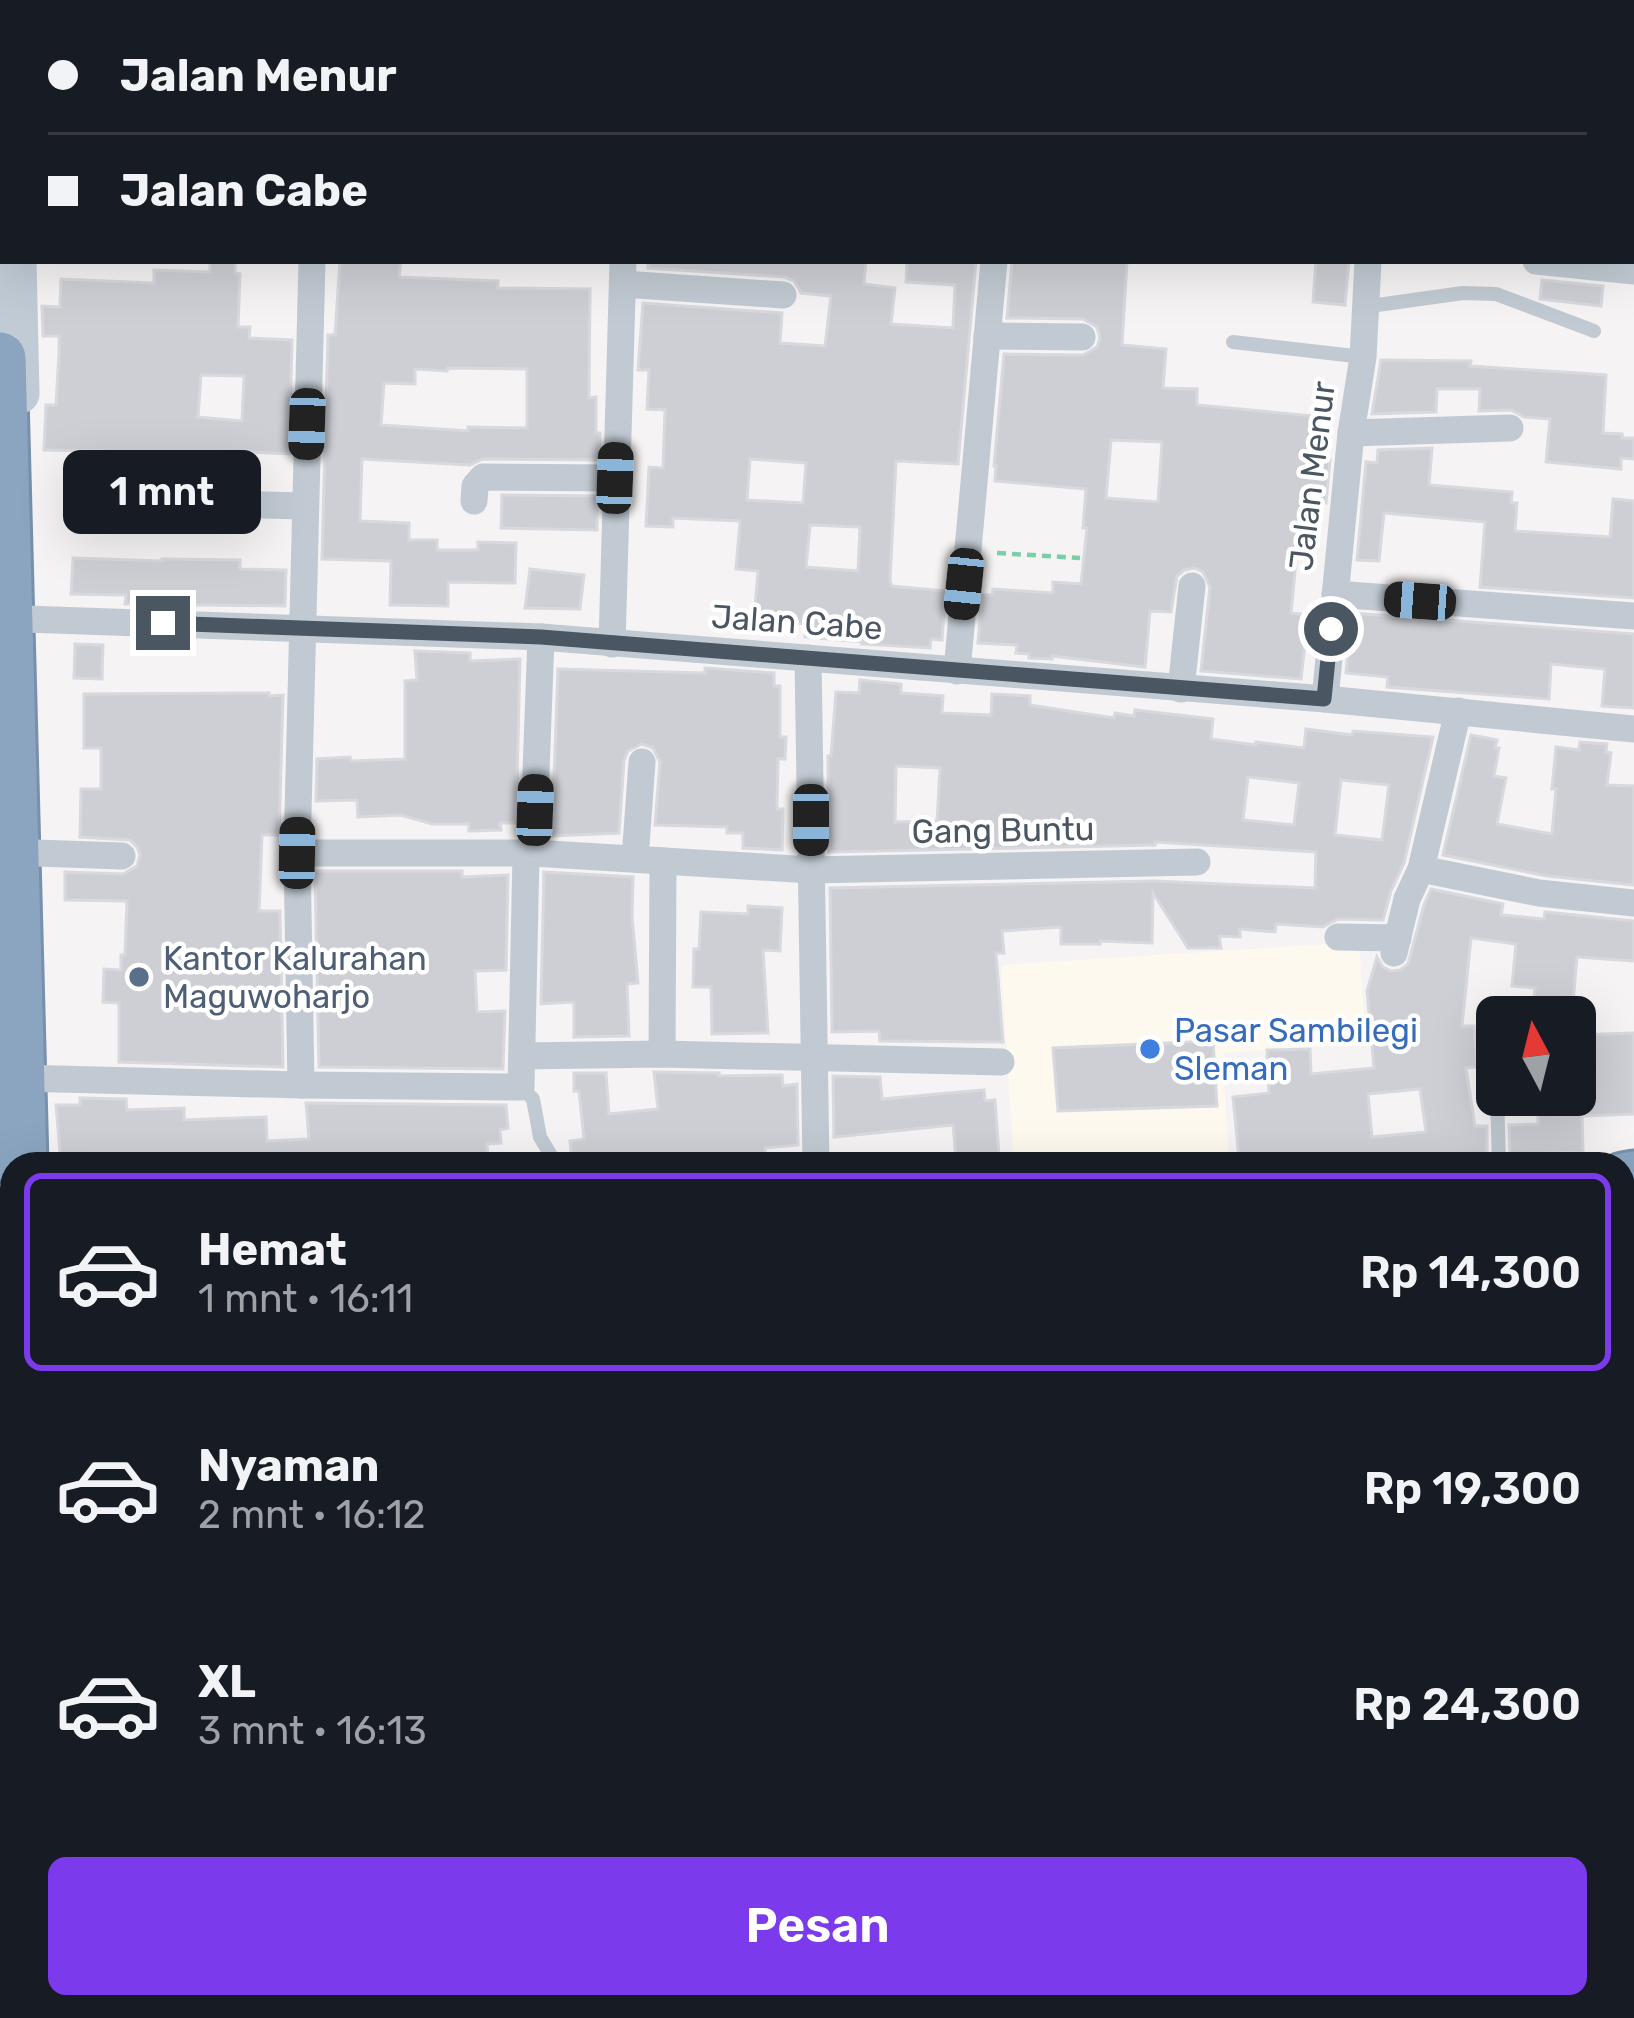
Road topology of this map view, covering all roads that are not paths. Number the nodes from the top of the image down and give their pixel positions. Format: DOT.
graph roads {
  1 [pos="16,264"];
  2 [pos="312,264"];
  3 [pos="994,264"];
  4 [pos="1368,264"];
  5 [pos="1565,264"];
  6 [pos="1634,271"];
  7 [pos="623,273"];
  8 [pos="783,295"];
  9 [pos="1363,307"];
  10 [pos="1594,331"];
  11 [pos="987,337"];
  12 [pos="1082,337"];
  13 [pos="1233,342"];
  14 [pos="1363,357"];
  15 [pos="0,358"];
  16 [pos="1510,428"];
  17 [pos="1351,433"];
  18 [pos="615,478"];
  19 [pos="102,501"];
  20 [pos="474,501"];
  21 [pos="304,506"];
  22 [pos="1192,586"];
  23 [pos="1335,595"];
  24 [pos="1634,616"];
  25 [pos="25,619"];
  26 [pos="302,628"];
  27 [pos="541,637"];
  28 [pos="612,644"];
  29 [pos="808,658"];
  30 [pos="956,671"];
  31 [pos="1181,689"];
  32 [pos="1324,699"];
  33 [pos="1458,711"];
  34 [pos="1634,729"];
  35 [pos="642,762"];
  36 [pos="297,853"];
  37 [pos="530,854"];
  38 [pos="122,856"];
  39 [pos="649,860"];
  40 [pos="1197,862"];
  41 [pos="1421,869"];
  42 [pos="811,870"];
  43 [pos="26,874"];
  44 [pos="1634,903"];
  45 [pos="1338,937"];
  46 [pos="8,958"];
  47 [pos="662,1054"];
  48 [pos="522,1056"];
  49 [pos="816,1056"];
  50 [pos="1001,1062"];
  51 [pos="20,1078"];
  52 [pos="301,1085"];
  53 [pos="521,1087"];
  54 [pos="1498,1116"];
  55 [pos="22,1152"];
  56 [pos="549,1152"];
  57 [pos="816,1152"];
  58 [pos="1499,1152"];
  1 -- 25 [label="street"];
  2 -- 21 [label="street"];
  3 -- 11 [label="street"];
  4 -- 9 [label="street, Jalan Menur"];
  5 -- 6 [label="street"];
  7 -- 8 [label="street"];
  7 -- 18 [label="street"];
  9 -- 10 [label="lane"];
  9 -- 14 [label="street, Jalan Menur"];
  11 -- 12 [label="street"];
  11 -- 30 [label="street"];
  13 -- 14 [label="lane"];
  14 -- 17 [label="street, Jalan Menur"];
  15 -- 43 [label="highway"];
  16 -- 17 [label="street"];
  17 -- 23 [label="street, Jalan Menur"];
  18 -- 20 [label="street"];
  18 -- 28 [label="street"];
  19 -- 21 [label="street"];
  21 -- 26 [label="street"];
  22 -- 31 [label="street"];
  23 -- 24 [label="street"];
  23 -- 32 [label="street, Jalan Menur"];
  25 -- 26 [label="street, Jalan Cabe"];
  25 -- 43 [label="street"];
  26 -- 27 [label="street, Jalan Cabe"];
  26 -- 36 [label="street"];
  27 -- 28 [label="street, Jalan Cabe"];
  27 -- 37 [label="street"];
  28 -- 29 [label="street, Jalan Cabe"];
  29 -- 30 [label="street, Jalan Cabe"];
  29 -- 42 [label="street"];
  30 -- 31 [label="street, Jalan Cabe"];
  31 -- 32 [label="street, Jalan Cabe"];
  32 -- 33 [label="street, Jalan Cabe"];
  33 -- 34 [label="street, Jalan Cabe"];
  33 -- 41 [label="street"];
  35 -- 39 [label="street"];
  36 -- 37 [label="street, Gang Buntu"];
  36 -- 52 [label="street"];
  37 -- 39 [label="street, Gang Buntu"];
  37 -- 48 [label="street"];
  38 -- 43 [label="street"];
  39 -- 42 [label="street, Gang Buntu"];
  39 -- 47 [label="street"];
  40 -- 42 [label="street, Gang Buntu"];
  41 -- 44 [label="street"];
  41 -- 45 [label="street"];
  42 -- 49 [label="street"];
  43 -- 46 [label="highway"];
  46 -- 51 [label="highway"];
  47 -- 48 [label="street"];
  47 -- 49 [label="street"];
  48 -- 53 [label="street"];
  49 -- 50 [label="street"];
  49 -- 57 [label="street"];
  51 -- 52 [label="street"];
  51 -- 55 [label="highway"];
  52 -- 53 [label="street"];
  53 -- 56 [label="lane"];
  54 -- 58 [label="lane"];
}
